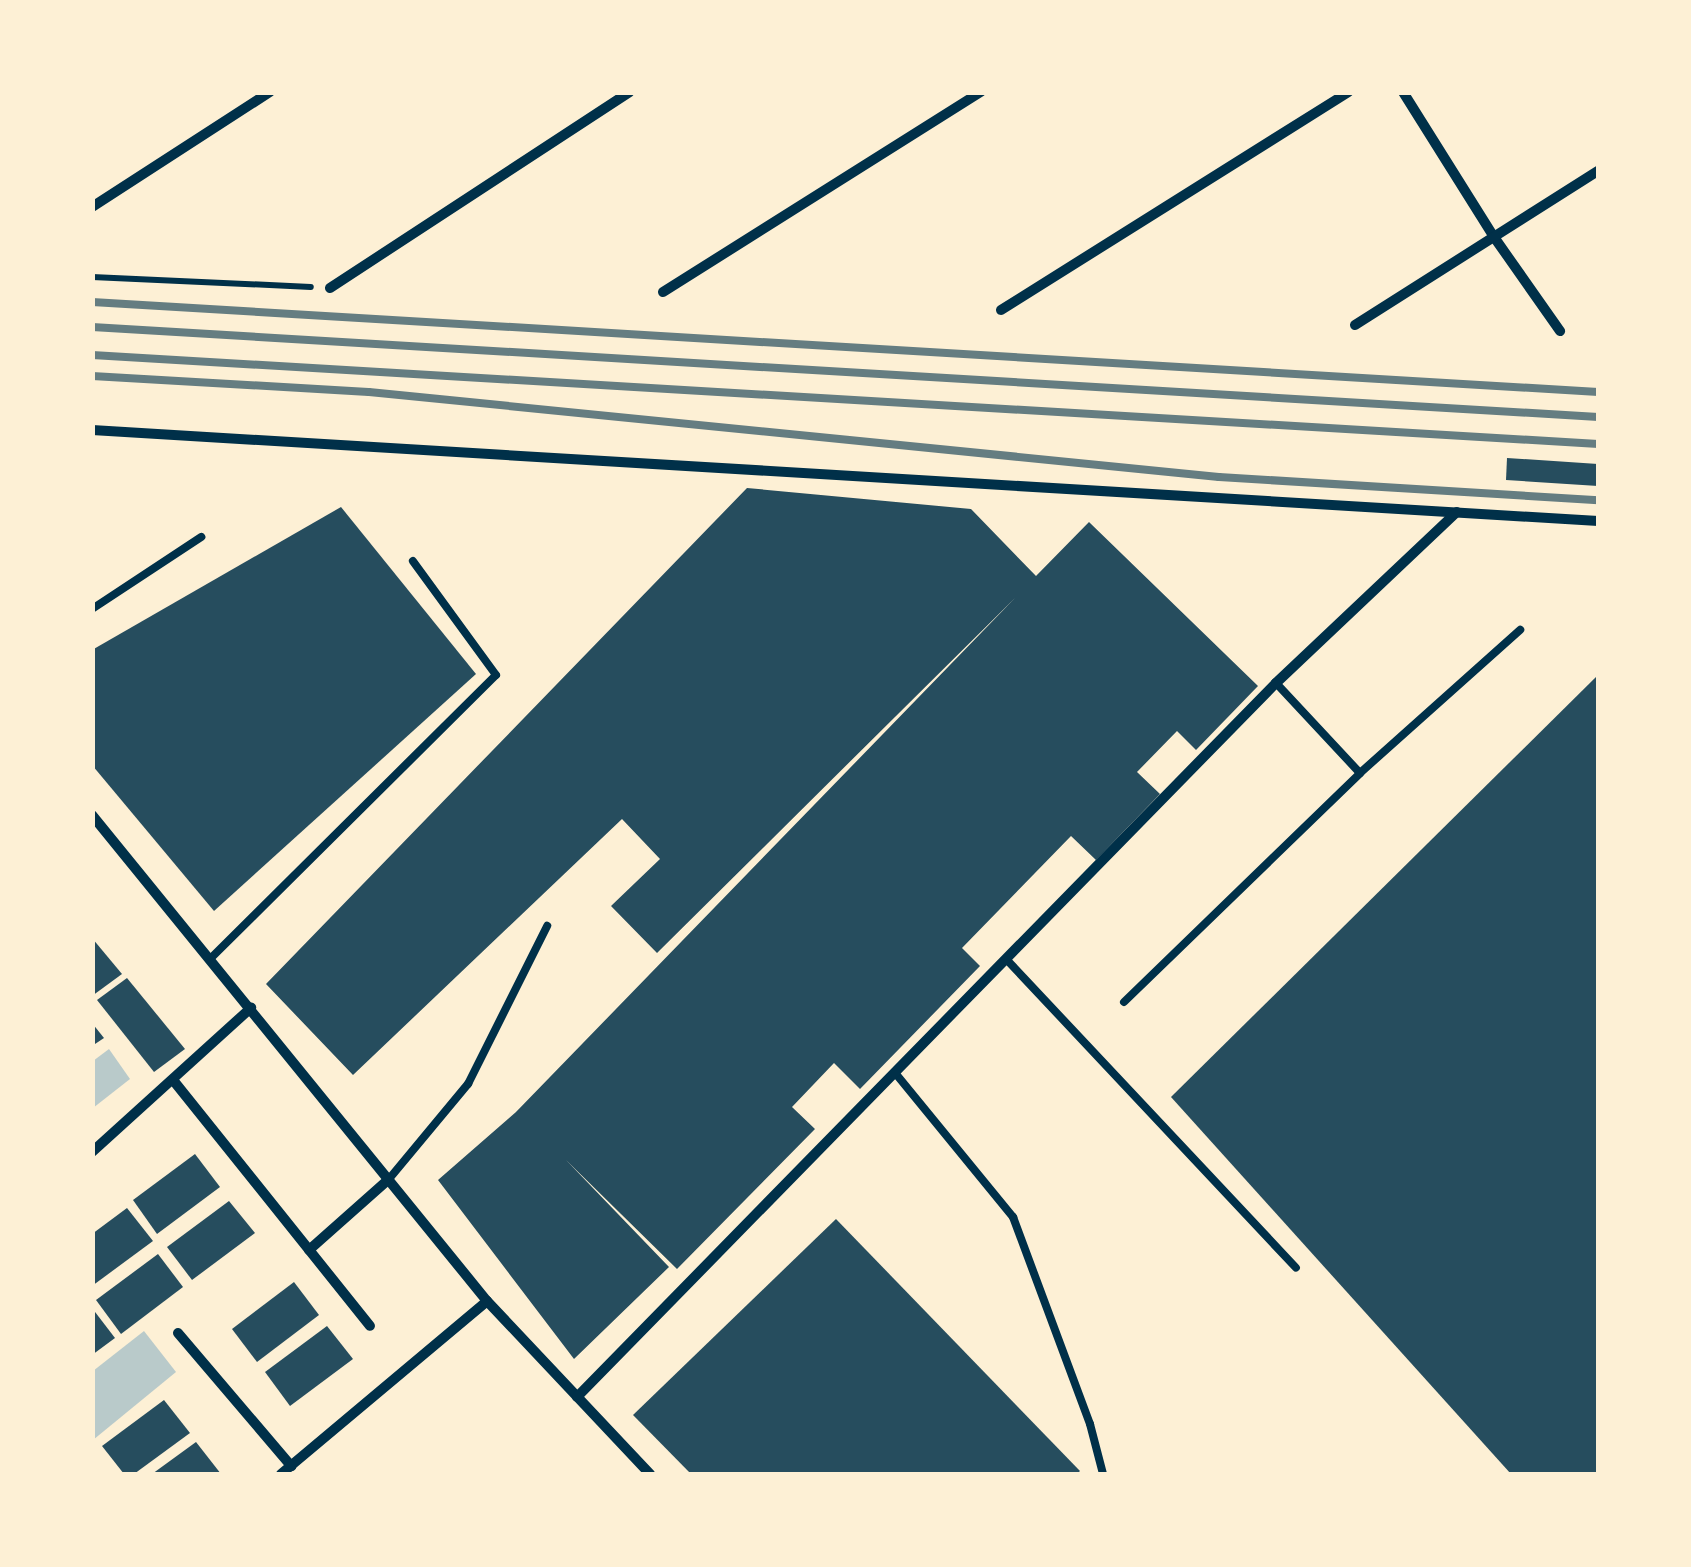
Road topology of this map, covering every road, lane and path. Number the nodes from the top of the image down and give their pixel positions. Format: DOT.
graph roads {
  1 [pos="270,92"];
  2 [pos="630,92"];
  3 [pos="981,92"];
  4 [pos="1348,92"];
  5 [pos="1404,92"];
  6 [pos="1598,171"];
  7 [pos="92,207"];
  8 [pos="1494,237"];
  9 [pos="92,278"];
  10 [pos="330,288"];
  11 [pos="662,292"];
  12 [pos="1001,310"];
  13 [pos="1356,324"];
  14 [pos="1560,330"];
  15 [pos="92,430"];
  16 [pos="1457,512"];
  17 [pos="1598,521"];
  18 [pos="201,537"];
  19 [pos="413,561"];
  20 [pos="92,609"];
  21 [pos="1520,630"];
  22 [pos="1276,683"];
  23 [pos="1360,772"];
  24 [pos="92,816"];
  25 [pos="547,926"];
  26 [pos="210,959"];
  27 [pos="1008,960"];
  28 [pos="1124,1002"];
  29 [pos="251,1008"];
  30 [pos="896,1074"];
  31 [pos="173,1080"];
  32 [pos="92,1152"];
  33 [pos="389,1179"];
  34 [pos="309,1250"];
  35 [pos="1296,1268"];
  36 [pos="487,1301"];
  37 [pos="370,1326"];
  38 [pos="178,1333"];
  39 [pos="578,1397"];
  40 [pos="286,1470"];
  41 [pos="650,1474"];
  42 [pos="1103,1474"];
  1 -- 7 [label="street"];
  2 -- 10 [label="street"];
  3 -- 11 [label="street"];
  4 -- 12 [label="street"];
  5 -- 8 [label="street"];
  6 -- 8 [label="street"];
  8 -- 13 [label="street"];
  8 -- 14 [label="street"];
  9 -- 10 [label="path"];
  15 -- 16 [label="street"];
  16 -- 17 [label="street"];
  16 -- 22 [label="street"];
  18 -- 20 [label="lane"];
  19 -- 26 [label="lane"];
  21 -- 23 [label="lane"];
  22 -- 23 [label="lane"];
  22 -- 27 [label="street"];
  23 -- 28 [label="lane"];
  24 -- 26 [label="street"];
  25 -- 33 [label="lane"];
  26 -- 29 [label="street"];
  27 -- 30 [label="street"];
  27 -- 35 [label="lane"];
  29 -- 31 [label="street"];
  29 -- 33 [label="street"];
  30 -- 39 [label="street"];
  30 -- 42 [label="lane"];
  31 -- 32 [label="street"];
  31 -- 34 [label="street"];
  33 -- 34 [label="street"];
  33 -- 36 [label="street"];
  34 -- 37 [label="street"];
  36 -- 39 [label="street"];
  36 -- 40 [label="street"];
  38 -- 40 [label="street"];
  39 -- 41 [label="street"];
}
